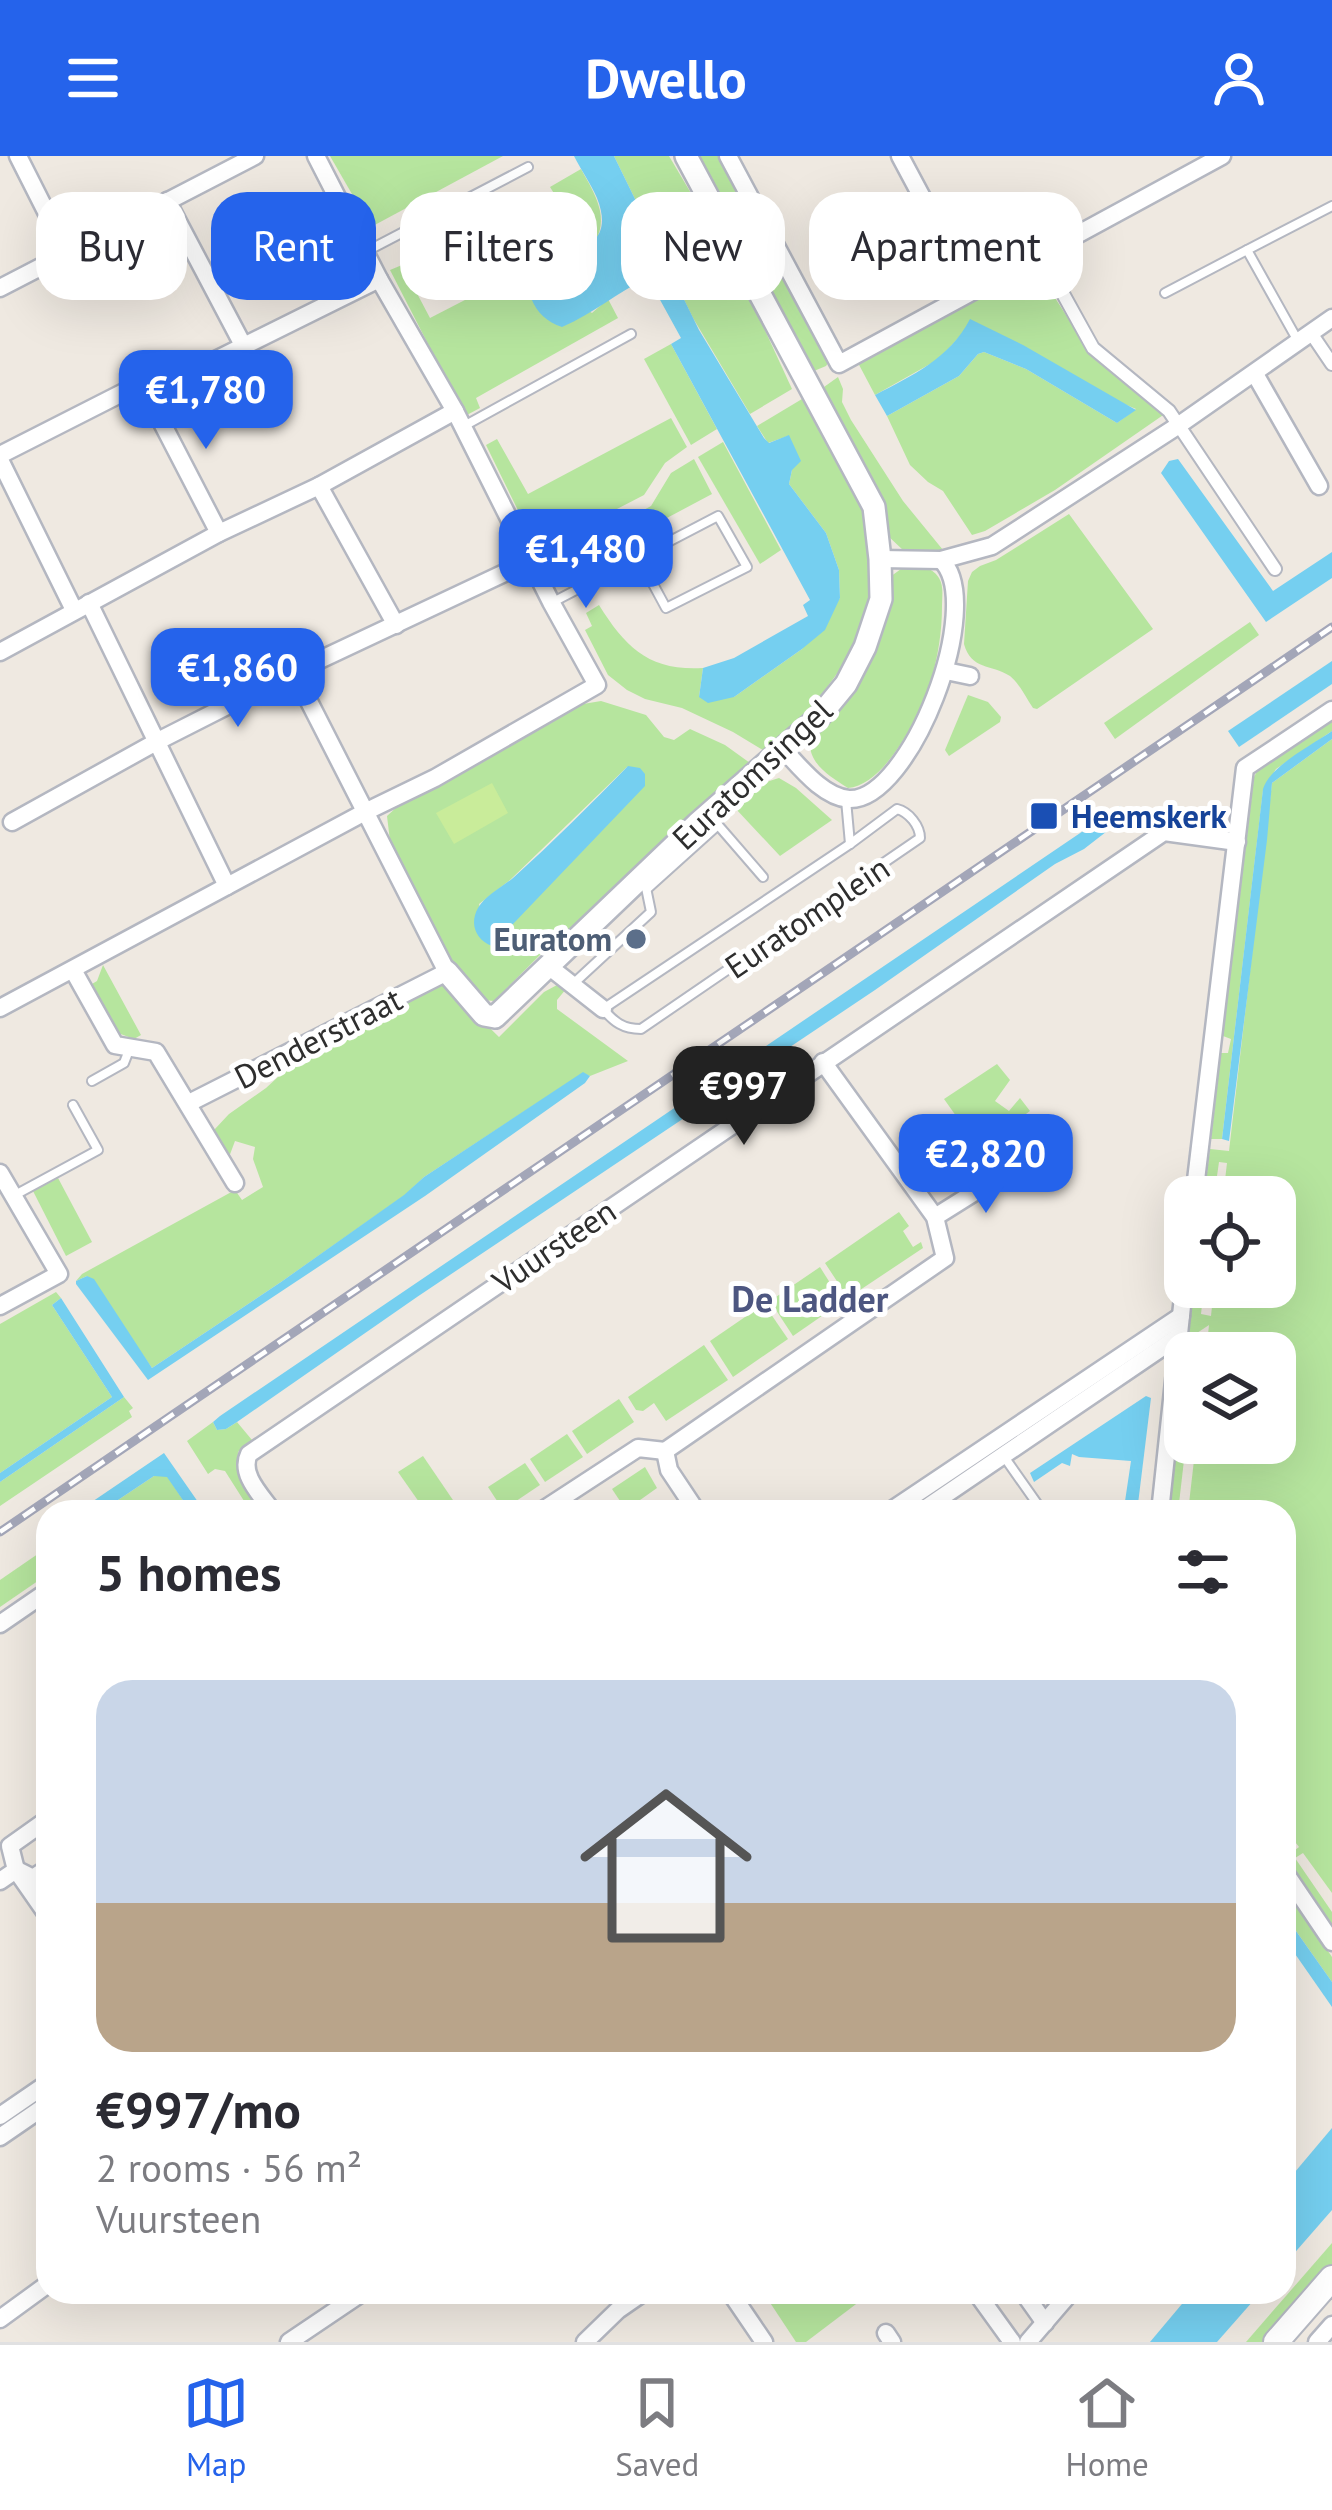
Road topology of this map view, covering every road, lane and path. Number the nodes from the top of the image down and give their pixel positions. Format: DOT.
graph roads {
  1 [pos="18,156"];
  2 [pos="254,156"];
  3 [pos="316,156"];
  4 [pos="686,156"];
  5 [pos="728,156"];
  6 [pos="900,156"];
  7 [pos="1222,156"];
  8 [pos="528,166"];
  9 [pos="36,192"];
  10 [pos="186,192"];
  11 [pos="335,192"];
  12 [pos="919,192"];
  13 [pos="1332,206"];
  14 [pos="1083,231"];
  15 [pos="187,240"];
  16 [pos="376,246"];
  17 [pos="1247,250"];
  18 [pos="36,269"];
  19 [pos="376,273"];
  20 [pos="379,279"];
  21 [pos="0,288"];
  22 [pos="1165,293"];
  23 [pos="956,300"];
  24 [pos="1066,300"];
  25 [pos="1332,317"];
  26 [pos="631,334"];
  27 [pos="1305,338"];
  28 [pos="243,345"];
  29 [pos="1332,364"];
  30 [pos="1255,374"];
  31 [pos="147,394"];
  32 [pos="459,419"];
  33 [pos="1179,425"];
  34 [pos="0,458"];
  35 [pos="319,486"];
  36 [pos="1319,486"];
  37 [pos="219,533"];
  38 [pos="639,558"];
  39 [pos="880,559"];
  40 [pos="941,560"];
  41 [pos="530,561"];
  42 [pos="1276,569"];
  43 [pos="551,602"];
  44 [pos="82,607"];
  45 [pos="396,625"];
  46 [pos="0,652"];
  47 [pos="946,670"];
  48 [pos="294,672"];
  49 [pos="970,676"];
  50 [pos="1332,710"];
  51 [pos="158,742"];
  52 [pos="783,748"];
  53 [pos="846,799"];
  54 [pos="365,812"];
  55 [pos="713,820"];
  56 [pos="12,822"];
  57 [pos="1237,842"];
  58 [pos="850,844"];
  59 [pos="763,877"];
  60 [pos="646,882"];
  61 [pos="227,886"];
  62 [pos="547,965"];
  63 [pos="73,970"];
  64 [pos="447,972"];
  65 [pos="572,985"];
  66 [pos="0,1008"];
  67 [pos="603,1009"];
  68 [pos="129,1049"];
  69 [pos="823,1063"];
  70 [pos="92,1081"];
  71 [pos="189,1103"];
  72 [pos="73,1105"];
  73 [pos="1010,1170"];
  74 [pos="0,1173"];
  75 [pos="1197,1176"];
  76 [pos="236,1184"];
  77 [pos="13,1196"];
  78 [pos="935,1217"];
  79 [pos="0,1306"];
  80 [pos="1182,1308"];
  81 [pos="1181,1316"];
  82 [pos="1179,1332"];
  83 [pos="1164,1345"];
  84 [pos="998,1449"];
  85 [pos="665,1451"];
  86 [pos="1165,1464"];
  87 [pos="265,1500"];
  88 [pos="557,1500"];
  89 [pos="689,1500"];
  90 [pos="910,1500"];
  91 [pos="935,1500"];
  92 [pos="1034,1500"];
  93 [pos="1161,1500"];
  94 [pos="36,1599"];
  95 [pos="0,1624"];
  96 [pos="36,1828"];
  97 [pos="16,1870"];
  98 [pos="36,1876"];
  99 [pos="0,1881"];
  100 [pos="1296,1888"];
  101 [pos="36,1899"];
  102 [pos="1332,1942"];
  103 [pos="36,2091"];
  104 [pos="36,2112"];
  105 [pos="0,2116"];
  106 [pos="0,2137"];
  107 [pos="1332,2278"];
  108 [pos="36,2293"];
  109 [pos="345,2304"];
  110 [pos="626,2304"];
  111 [pos="738,2304"];
  112 [pos="985,2304"];
  113 [pos="1031,2304"];
  114 [pos="1061,2304"];
  115 [pos="0,2319"];
  116 [pos="1045,2324"];
  117 [pos="1332,2325"];
  118 [pos="289,2342"];
  119 [pos="586,2342"];
  120 [pos="764,2342"];
  121 [pos="1012,2342"];
  122 [pos="1028,2342"];
  123 [pos="1276,2342"];
  124 [pos="1317,2342"];
  1 -- 9 [label="street"];
  2 -- 10 [label="street"];
  3 -- 11 [label="street"];
  4 -- 39 [label="street, Euratomsingel"];
  5 -- 23 [label="street"];
  6 -- 12 [label="street"];
  7 -- 14 [label="street"];
  8 -- 16 [label="lane"];
  13 -- 17 [label="lane"];
  15 -- 28 [label="street"];
  17 -- 22 [label="lane"];
  17 -- 27 [label="lane"];
  18 -- 21 [label="street"];
  19 -- 20 [label="street"];
  20 -- 28 [label="street"];
  20 -- 32 [label="street"];
  24 -- 33 [label="street"];
  25 -- 27 [label="street"];
  26 -- 32 [label="lane"];
  27 -- 29 [label="street"];
  27 -- 30 [label="street"];
  28 -- 31 [label="street"];
  30 -- 33 [label="street"];
  30 -- 36 [label="street"];
  31 -- 34 [label="street"];
  31 -- 37 [label="street"];
  32 -- 35 [label="street"];
  32 -- 41 [label="street"];
  33 -- 40 [label="street"];
  33 -- 42 [label="street"];
  34 -- 44 [label="street"];
  35 -- 37 [label="street"];
  35 -- 45 [label="street"];
  37 -- 44 [label="street"];
  38 -- 38 [label="lane"];
  38 -- 43 [label="lane"];
  39 -- 40 [label="street"];
  39 -- 52 [label="street, Euratomsingel"];
  40 -- 47 [label="street"];
  41 -- 43 [label="street"];
  41 -- 45 [label="street"];
  43 -- 54 [label="street"];
  44 -- 46 [label="street"];
  44 -- 51 [label="street"];
  45 -- 48 [label="street"];
  47 -- 49 [label="street"];
  47 -- 53 [label="street"];
  48 -- 51 [label="street"];
  48 -- 54 [label="street"];
  50 -- 57 [label="street"];
  51 -- 56 [label="street"];
  51 -- 61 [label="street"];
  52 -- 53 [label="street"];
  52 -- 55 [label="street, Euratomsingel"];
  53 -- 58 [label="lane"];
  54 -- 61 [label="street"];
  54 -- 64 [label="street"];
  55 -- 59 [label="lane, Euratomplein"];
  55 -- 60 [label="street, Euratomsingel"];
  57 -- 69 [label="street, Vuursteen"];
  57 -- 75 [label="street"];
  58 -- 67 [label="lane, Euratomplein"];
  58 -- 67 [label="lane, Euratomplein"];
  60 -- 62 [label="street, Euratomsingel"];
  60 -- 65 [label="lane"];
  61 -- 63 [label="street"];
  62 -- 64 [label="street, Euratomsingel"];
  62 -- 65 [label="street, Euratomplein"];
  63 -- 66 [label="street"];
  63 -- 68 [label="street"];
  64 -- 71 [label="street, Denderstraat"];
  65 -- 67 [label="street, Euratomplein"];
  68 -- 70 [label="lane"];
  68 -- 71 [label="street"];
  69 -- 78 [label="street"];
  69 -- 87 [label="street, Vuursteen"];
  71 -- 76 [label="street"];
  72 -- 77 [label="lane"];
  73 -- 78 [label="street"];
  74 -- 77 [label="street"];
  77 -- 79 [label="street"];
  78 -- 85 [label="street"];
  80 -- 81 [label="street"];
  81 -- 82 [label="street"];
  81 -- 84 [label="street"];
  83 -- 84 [label="street"];
  84 -- 90 [label="street"];
  84 -- 91 [label="street"];
  84 -- 92 [label="lane"];
  85 -- 88 [label="street"];
  85 -- 89 [label="street"];
  86 -- 93 [label="street"];
  94 -- 95 [label="street"];
  96 -- 97 [label="street"];
  97 -- 98 [label="street"];
  97 -- 99 [label="street"];
  97 -- 101 [label="street"];
  100 -- 102 [label="street"];
  103 -- 105 [label="street"];
  104 -- 106 [label="street"];
  107 -- 123 [label="main road"];
  108 -- 115 [label="street"];
  109 -- 118 [label="street"];
  110 -- 119 [label="street"];
  111 -- 120 [label="street"];
  112 -- 121 [label="street"];
  113 -- 116 [label="street"];
  114 -- 116 [label="street"];
  116 -- 122 [label="street"];
  117 -- 124 [label="street"];
}
